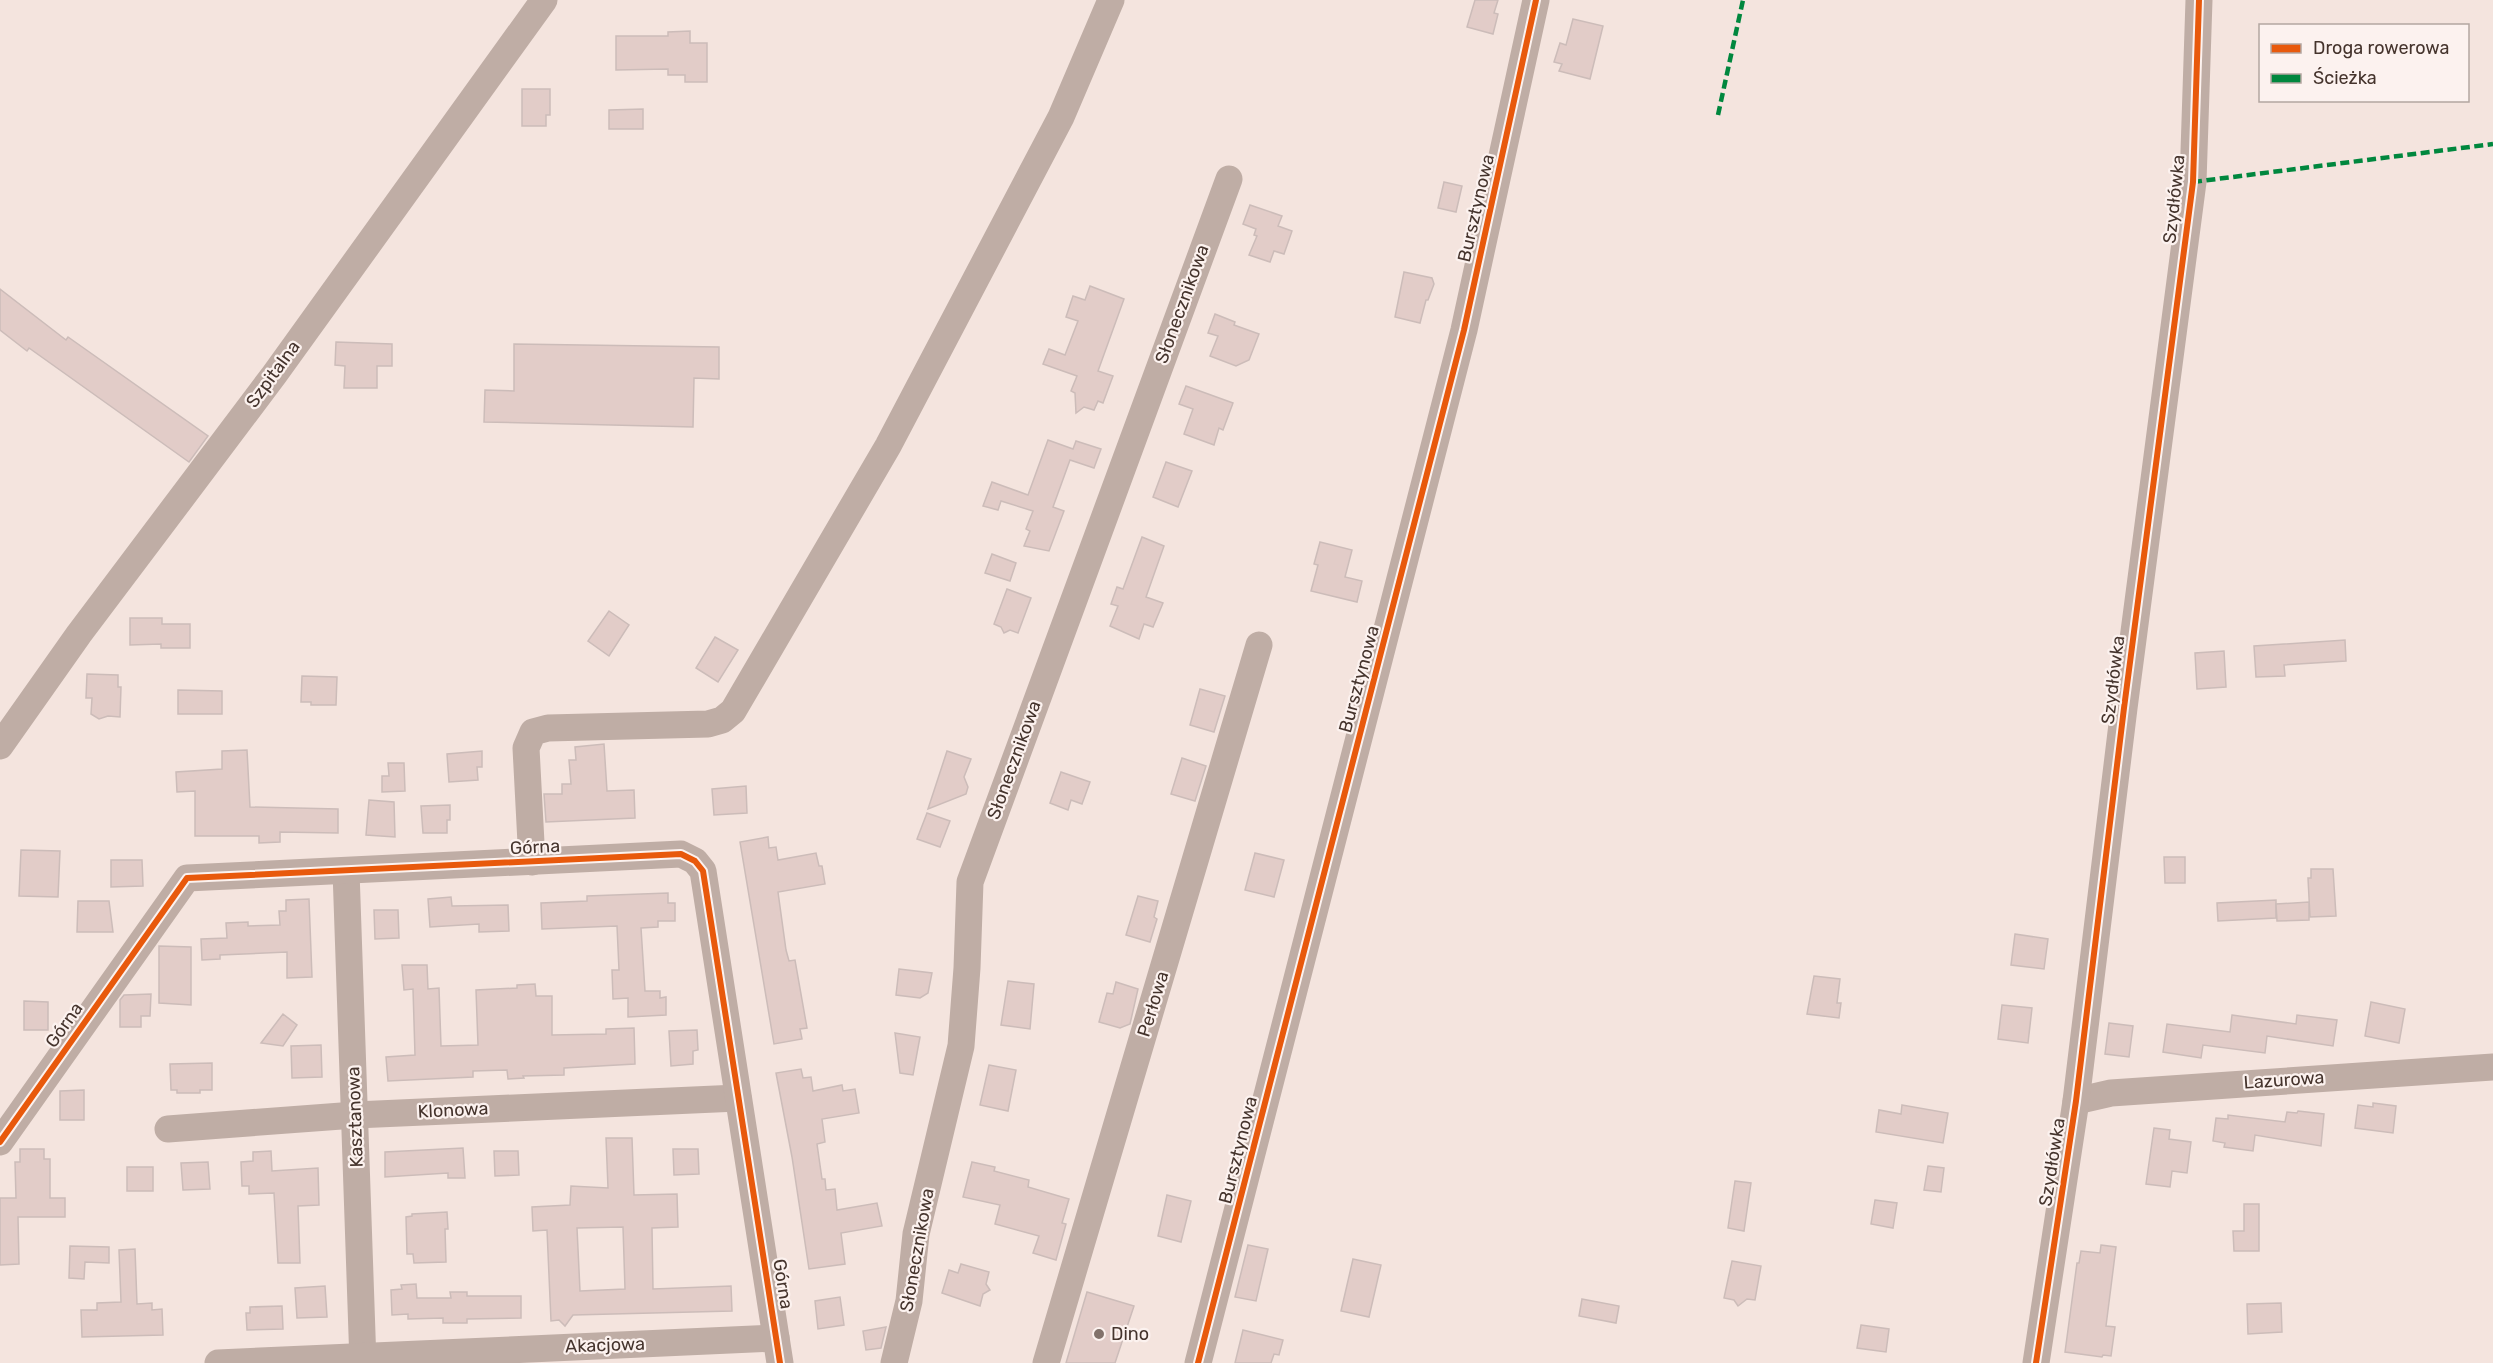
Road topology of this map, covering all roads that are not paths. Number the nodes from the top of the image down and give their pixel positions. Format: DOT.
graph roads {
  1 [pos="544,0"];
  2 [pos="1111,0"];
  3 [pos="1536,0"];
  4 [pos="2199,0"];
  5 [pos="1228,179"];
  6 [pos="1259,645"];
  7 [pos="0,746"];
  8 [pos="532,862"];
  9 [pos="346,871"];
  10 [pos="2493,1067"];
  11 [pos="738,1098"];
  12 [pos="2076,1101"];
  13 [pos="355,1115"];
  14 [pos="168,1129"];
  15 [pos="0,1142"];
  16 [pos="778,1351"];
  17 [pos="363,1359"];
  18 [pos="218,1363"];
  19 [pos="894,1363"];
  20 [pos="1046,1363"];
  21 [pos="1198,1363"];
  22 [pos="2036,1363"];
  1 -- 7 [label="street, Szpitalna"];
  2 -- 8 [label="street"];
  3 -- 21 [label="street, Bursztynowa"];
  4 -- 12 [label="street, Szydłówka"];
  5 -- 19 [label="street, Słonecznikowa"];
  6 -- 20 [label="street, Perłowa"];
  8 -- 9 [label="street, Górna"];
  8 -- 11 [label="street, Górna"];
  9 -- 13 [label="street, Kasztanowa"];
  9 -- 15 [label="street, Górna"];
  10 -- 12 [label="street, Lazurowa"];
  11 -- 13 [label="street, Klonowa"];
  11 -- 16 [label="street, Górna"];
  12 -- 22 [label="street, Szydłówka"];
  13 -- 14 [label="street, Klonowa"];
  13 -- 17 [label="street, Kasztanowa"];
  16 -- 17 [label="street, Akacjowa"];
  17 -- 18 [label="street, Akacjowa"];
}
